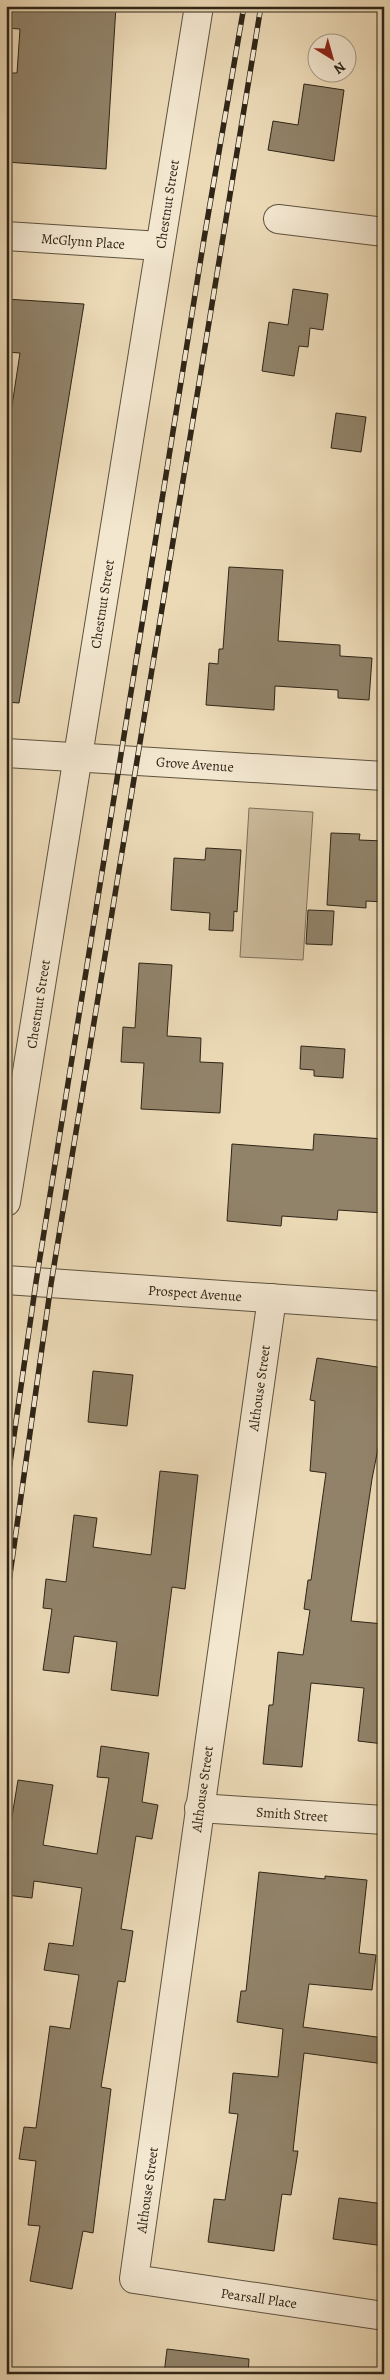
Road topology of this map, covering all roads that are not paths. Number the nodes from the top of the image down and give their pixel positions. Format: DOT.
graph roads {
  1 [pos="199,6"];
  2 [pos="278,219"];
  3 [pos="384,232"];
  4 [pos="6,236"];
  5 [pos="160,246"];
  6 [pos="6,753"];
  7 [pos="77,758"];
  8 [pos="384,776"];
  9 [pos="6,1202"];
  10 [pos="6,1280"];
  11 [pos="272,1298"];
  12 [pos="384,1306"];
  13 [pos="199,1808"];
  14 [pos="384,1820"];
  15 [pos="134,2279"];
  16 [pos="384,2316"];
  1 -- 5 [label="street, Chestnut Street"];
  2 -- 3 [label="street"];
  4 -- 5 [label="street, McGlynn Place"];
  5 -- 7 [label="street, Chestnut Street"];
  6 -- 7 [label="street, Grove Avenue"];
  7 -- 8 [label="street, Grove Avenue"];
  7 -- 9 [label="street, Chestnut Street"];
  10 -- 11 [label="street, Prospect Avenue"];
  11 -- 12 [label="street, Prospect Avenue"];
  11 -- 13 [label="street, Althouse Street"];
  13 -- 14 [label="street, Smith Street"];
  13 -- 15 [label="street, Althouse Street"];
  15 -- 16 [label="street, Pearsall Place"];
}
